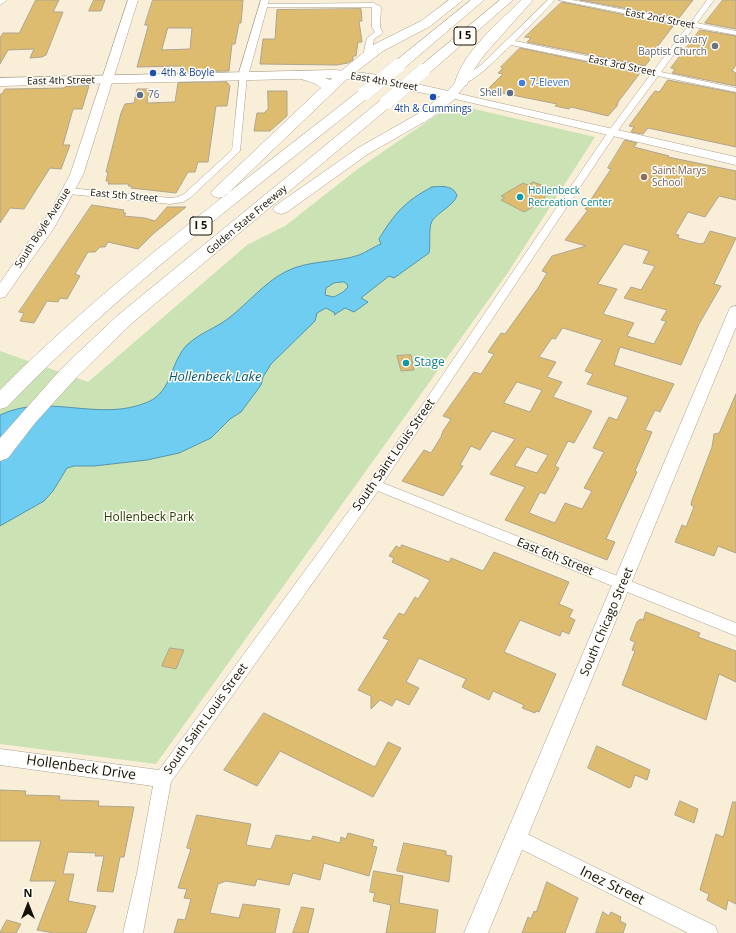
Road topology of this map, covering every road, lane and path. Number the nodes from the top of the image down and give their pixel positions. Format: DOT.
graph roads {
  1 [pos="133,0"];
  2 [pos="457,0"];
  3 [pos="478,0"];
  4 [pos="507,0"];
  5 [pos="527,0"];
  6 [pos="552,0"];
  7 [pos="561,0"];
  8 [pos="711,0"];
  9 [pos="264,3"];
  10 [pos="692,25"];
  11 [pos="736,33"];
  12 [pos="508,42"];
  13 [pos="369,50"];
  14 [pos="655,73"];
  15 [pos="301,74"];
  16 [pos="343,75"];
  17 [pos="243,76"];
  18 [pos="108,80"];
  19 [pos="0,82"];
  20 [pos="462,82"];
  21 [pos="329,90"];
  22 [pos="736,90"];
  23 [pos="451,95"];
  24 [pos="612,132"];
  25 [pos="736,161"];
  26 [pos="69,191"];
  27 [pos="203,256"];
  28 [pos="123,287"];
  29 [pos="0,294"];
  30 [pos="736,310"];
  31 [pos="0,402"];
  32 [pos="0,453"];
  33 [pos="375,485"];
  34 [pos="623,584"];
  35 [pos="736,630"];
  36 [pos="0,757"];
  37 [pos="163,779"];
  38 [pos="517,838"];
  39 [pos="133,933"];
  40 [pos="476,933"];
  41 [pos="708,933"];
  1 -- 18 [label="main road, South Boyle Avenue"];
  2 -- 13 [label="highway"];
  3 -- 28 [label="highway, Golden State Freeway / I 5, bridge"];
  4 -- 27 [label="highway, Golden State Freeway / I 5, bridge"];
  5 -- 20 [label="highway"];
  6 -- 12 [label="street"];
  7 -- 10 [label="street, East 2nd Street"];
  8 -- 10 [label="street, South Saint Louis Street"];
  9 -- 13 [label="street"];
  9 -- 17 [label="street"];
  10 -- 11 [label="street, East 2nd Street"];
  10 -- 14 [label="street, South Saint Louis Street"];
  12 -- 14 [label="street, East 3rd Street"];
  12 -- 20 [label="street"];
  13 -- 16 [label="highway"];
  14 -- 22 [label="street, East 3rd Street"];
  14 -- 24 [label="street, South Saint Louis Street"];
  15 -- 16 [label="main road, East 4th Street"];
  15 -- 17 [label="main road, East 4th Street"];
  15 -- 21 [label="highway"];
  16 -- 21 [label="highway"];
  16 -- 23 [label="main road, East 4th Street"];
  17 -- 18 [label="main road, East 4th Street"];
  17 -- 26 [label="street, East 5th Street"];
  18 -- 19 [label="main road, East 4th Street"];
  18 -- 26 [label="main road, South Boyle Avenue"];
  20 -- 23 [label="main road"];
  21 -- 28 [label="highway"];
  23 -- 24 [label="main road, East 4th Street"];
  23 -- 27 [label="highway"];
  24 -- 25 [label="main road, East 4th Street"];
  24 -- 33 [label="street, South Saint Louis Street"];
  26 -- 29 [label="main road, South Boyle Avenue"];
  27 -- 32 [label="highway, Golden State Freeway / I 5"];
  28 -- 31 [label="highway, Golden State Freeway / I 5"];
  30 -- 34 [label="street, South Chicago Street"];
  33 -- 34 [label="street, East 6th Street"];
  33 -- 37 [label="street, South Saint Louis Street"];
  34 -- 35 [label="street, East 6th Street"];
  34 -- 38 [label="street, South Chicago Street"];
  36 -- 37 [label="street, Hollenbeck Drive"];
  37 -- 39 [label="street, South Saint Louis Street"];
  38 -- 40 [label="street, South Chicago Street"];
  38 -- 41 [label="street, Inez Street"];
}
